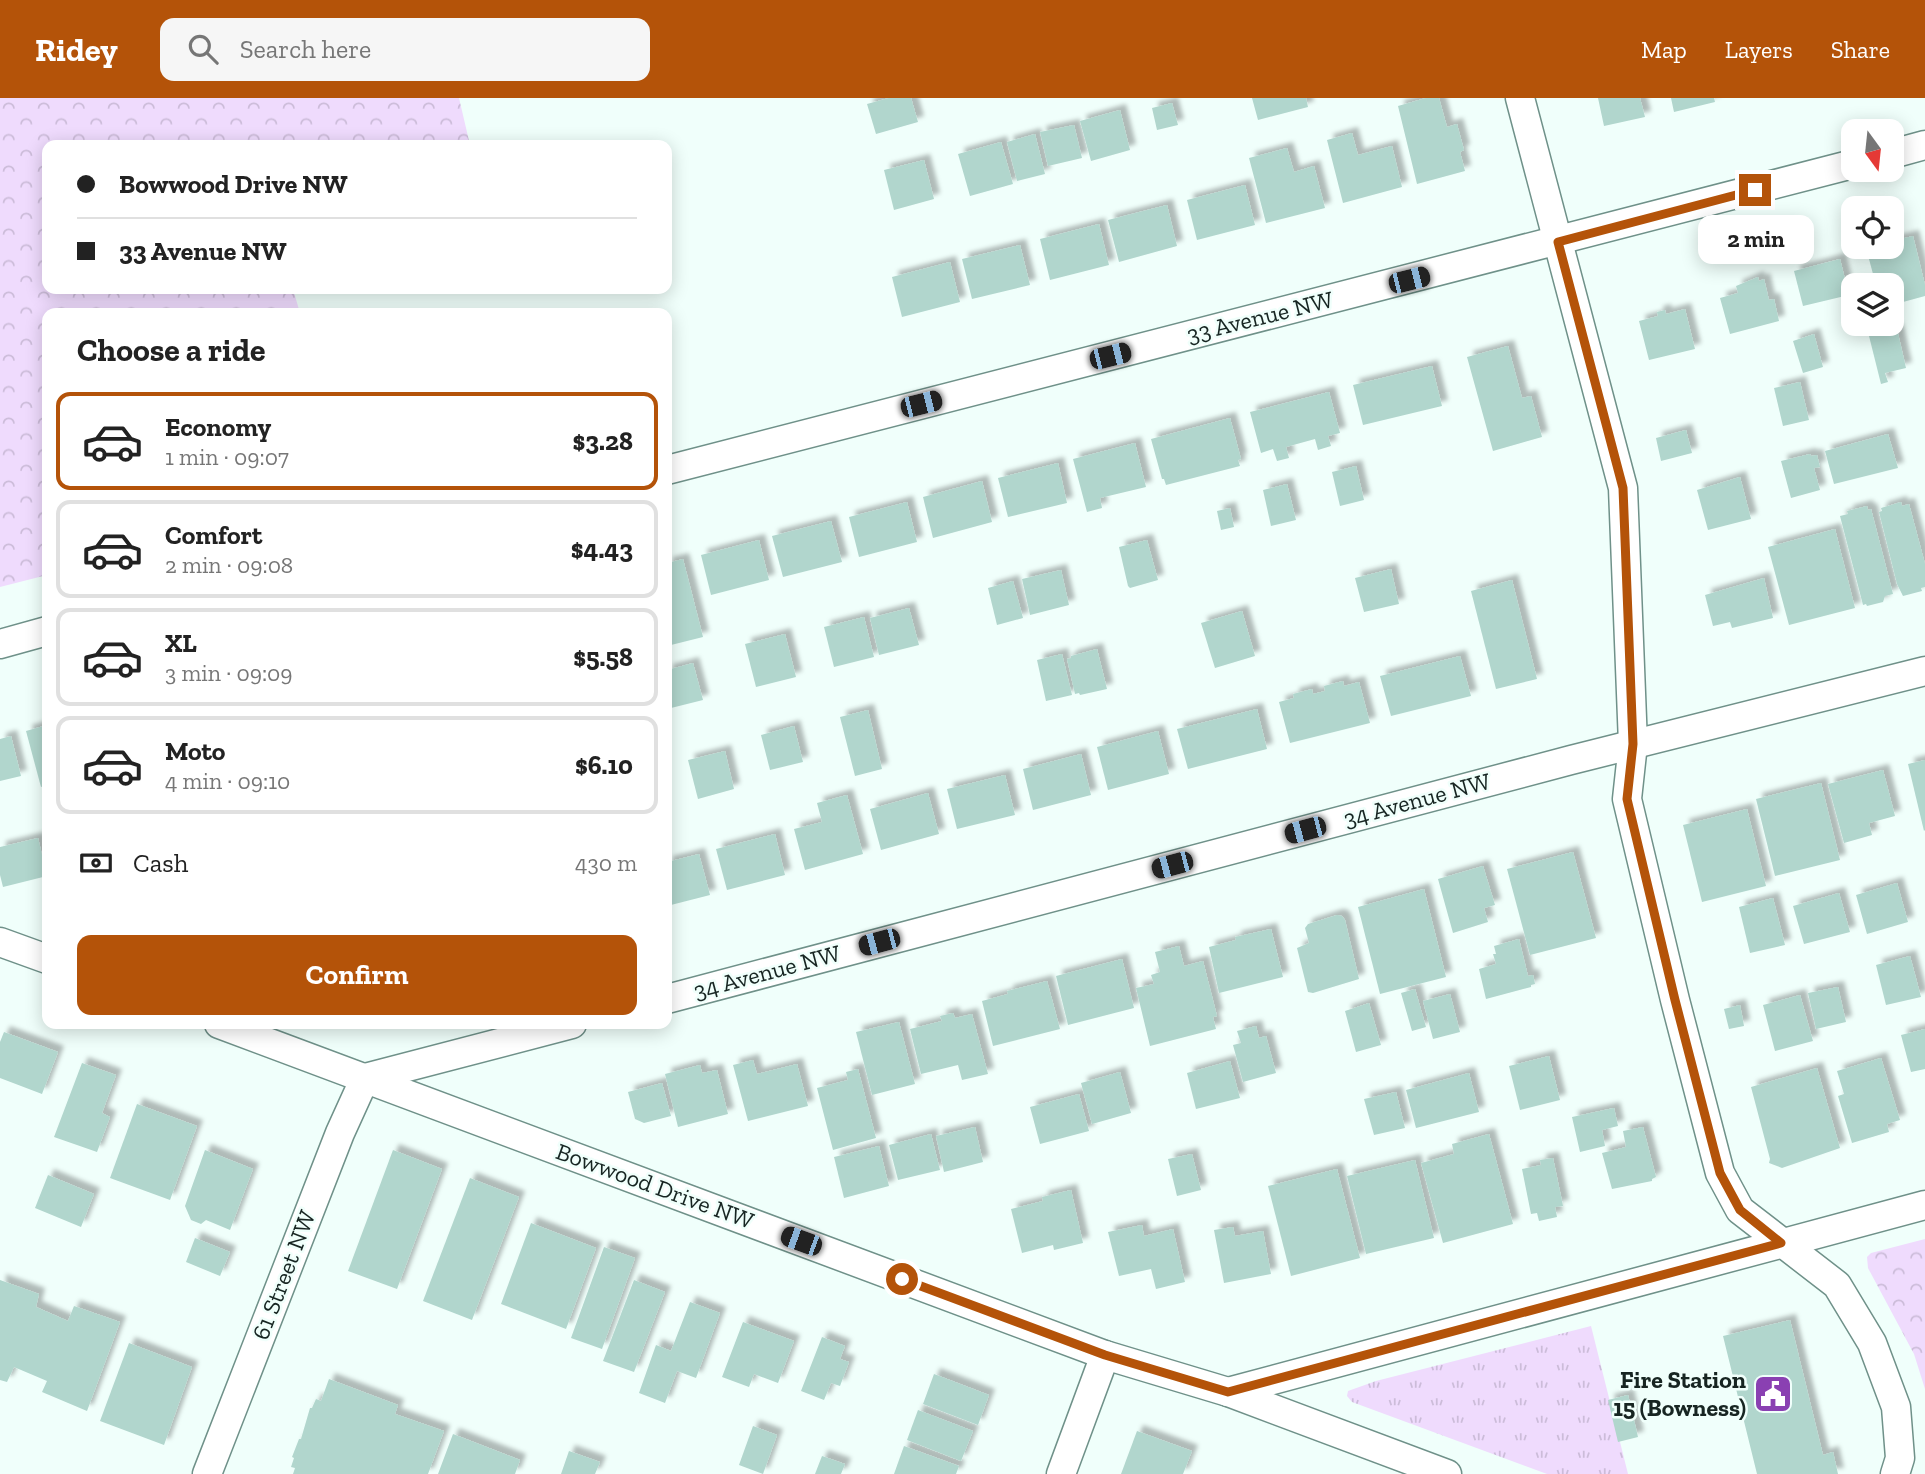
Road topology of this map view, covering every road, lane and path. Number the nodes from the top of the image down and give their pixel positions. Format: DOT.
graph roads {
  1 [pos="1520,98"];
  2 [pos="1925,145"];
  3 [pos="1904,151"];
  4 [pos="1841,167"];
  5 [pos="1558,242"];
  6 [pos="672,469"];
  7 [pos="42,632"];
  8 [pos="0,644"];
  9 [pos="1925,671"];
  10 [pos="1633,744"];
  11 [pos="0,942"];
  12 [pos="42,957"];
  13 [pos="672,998"];
  14 [pos="233,1029"];
  15 [pos="553,1029"];
  16 [pos="365,1078"];
  17 [pos="1925,1205"];
  18 [pos="1781,1243"];
  19 [pos="1105,1355"];
  20 [pos="1228,1392"];
  21 [pos="207,1474"];
  22 [pos="1061,1474"];
  23 [pos="1447,1474"];
  24 [pos="1895,1474"];
  1 -- 5 [label="street"];
  2 -- 3 [label="street"];
  4 -- 5 [label="street, 33 Avenue NW"];
  5 -- 6 [label="street, 33 Avenue NW"];
  5 -- 10 [label="street"];
  7 -- 8 [label="street"];
  9 -- 10 [label="street, 34 Avenue NW"];
  10 -- 13 [label="street, 34 Avenue NW"];
  10 -- 18 [label="street"];
  11 -- 12 [label="street"];
  14 -- 16 [label="street, Bowwood Drive NW"];
  15 -- 16 [label="street"];
  16 -- 19 [label="street, Bowwood Drive NW"];
  16 -- 21 [label="street, 61 Street NW"];
  17 -- 18 [label="street"];
  18 -- 20 [label="street"];
  18 -- 24 [label="street"];
  19 -- 20 [label="street, Bowwood Drive NW"];
  19 -- 22 [label="street"];
  20 -- 23 [label="street, Bowwood Drive NW"];
}
